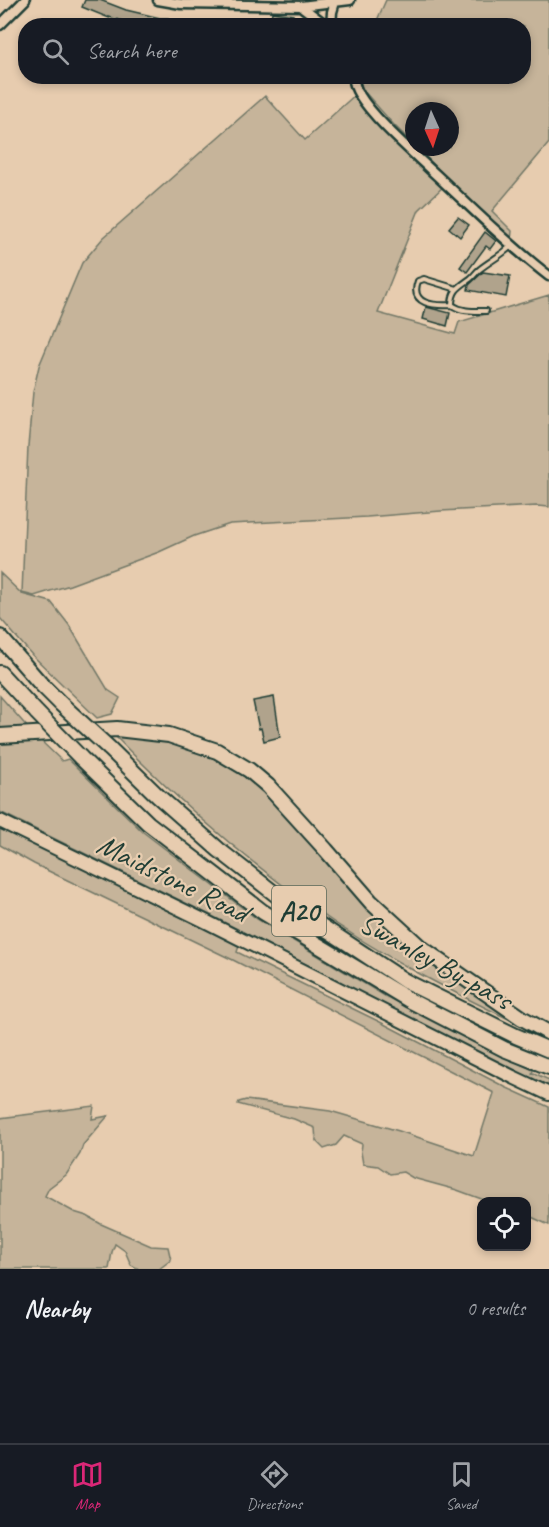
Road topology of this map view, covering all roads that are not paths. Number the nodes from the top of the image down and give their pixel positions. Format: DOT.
graph roads {
  1 [pos="25,0"];
  2 [pos="158,0"];
  3 [pos="350,0"];
  4 [pos="335,2"];
  5 [pos="301,6"];
  6 [pos="317,18"];
  7 [pos="330,18"];
  8 [pos="0,25"];
  9 [pos="354,84"];
  10 [pos="512,246"];
  11 [pos="549,276"];
  12 [pos="457,289"];
  13 [pos="452,305"];
  14 [pos="486,311"];
  15 [pos="0,637"];
  16 [pos="0,673"];
  17 [pos="0,736"];
  18 [pos="0,821"];
  19 [pos="549,1033"];
  20 [pos="549,1050"];
  21 [pos="549,1067"];
  22 [pos="549,1094"];
  1 -- 8 [label="street"];
  2 -- 5 [label="street"];
  3 -- 4 [label="street"];
  4 -- 5 [label="street"];
  4 -- 7 [label="street"];
  5 -- 6 [label="street"];
  9 -- 10 [label="street"];
  10 -- 11 [label="street"];
  10 -- 12 [label="lane"];
  12 -- 13 [label="lane"];
  12 -- 13 [label="lane"];
  13 -- 14 [label="lane"];
  15 -- 20 [label="highway, Swanley By-pass / A20, bridge"];
  16 -- 21 [label="highway, Swanley By-pass / A20, bridge"];
  17 -- 19 [label="highway, A20"];
  18 -- 22 [label="main road, Maidstone Road"];
}
